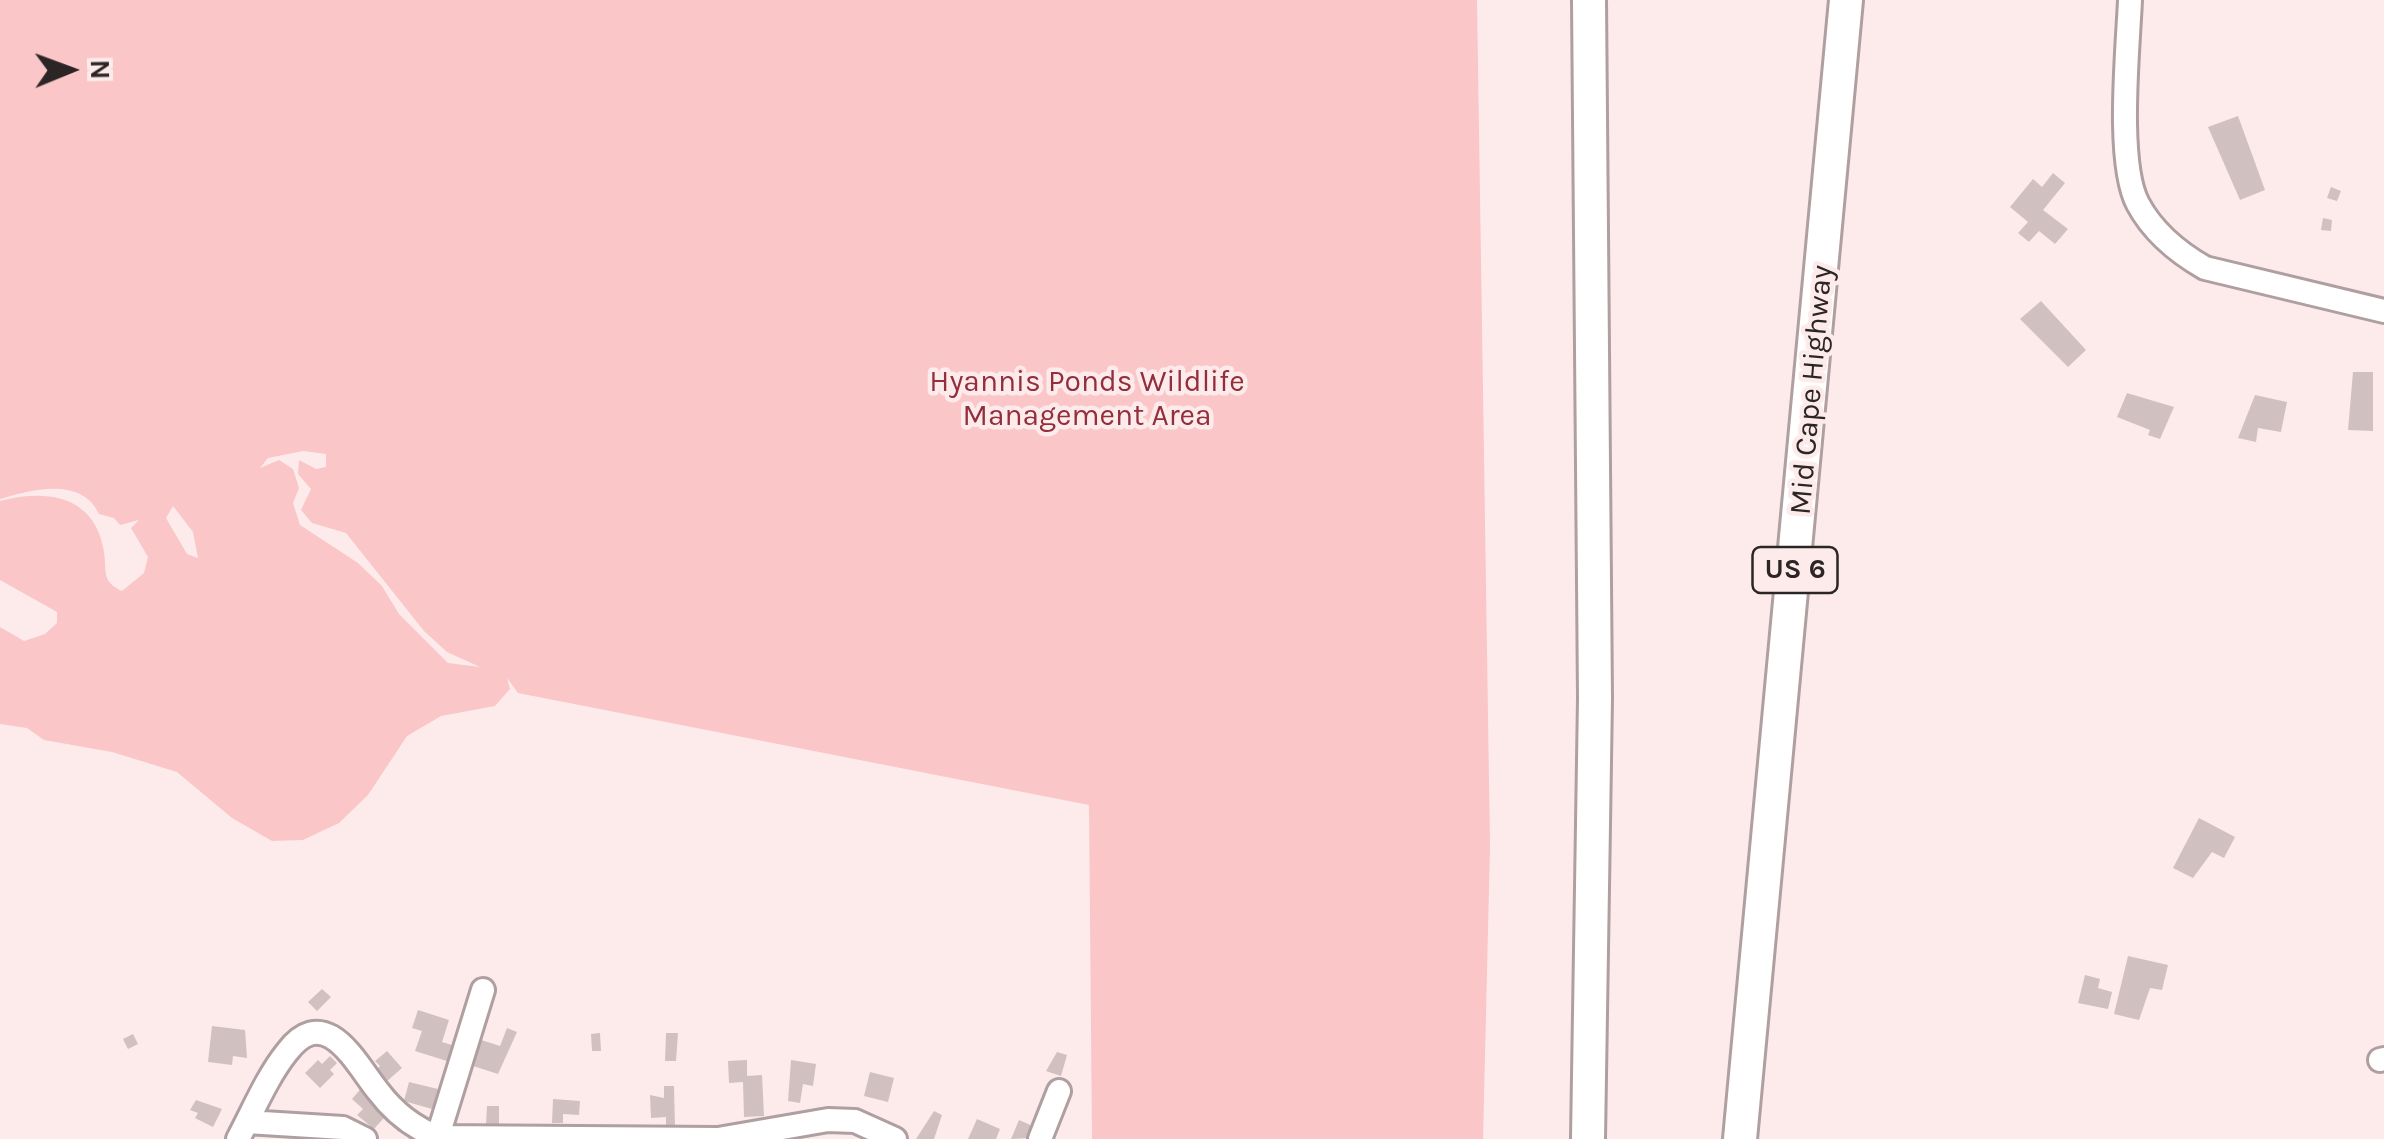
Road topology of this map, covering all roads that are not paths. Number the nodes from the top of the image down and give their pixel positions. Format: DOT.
graph roads {
  1 [pos="1589,0"];
  2 [pos="1846,0"];
  3 [pos="2130,0"];
  4 [pos="2384,311"];
  5 [pos="483,990"];
  6 [pos="1059,1091"];
  7 [pos="242,1130"];
  8 [pos="809,1130"];
  9 [pos="437,1138"];
  10 [pos="365,1139"];
  11 [pos="718,1139"];
  12 [pos="895,1139"];
  13 [pos="1040,1139"];
  14 [pos="1588,1139"];
  15 [pos="1740,1139"];
  1 -- 14 [label="highway"];
  2 -- 15 [label="highway, Mid Cape Highway / US 6"];
  3 -- 4 [label="street"];
  5 -- 9 [label="street"];
  6 -- 13 [label="street"];
  7 -- 9 [label="street"];
  7 -- 10 [label="street"];
  8 -- 11 [label="street"];
  8 -- 12 [label="street"];
  9 -- 11 [label="street"];
}
